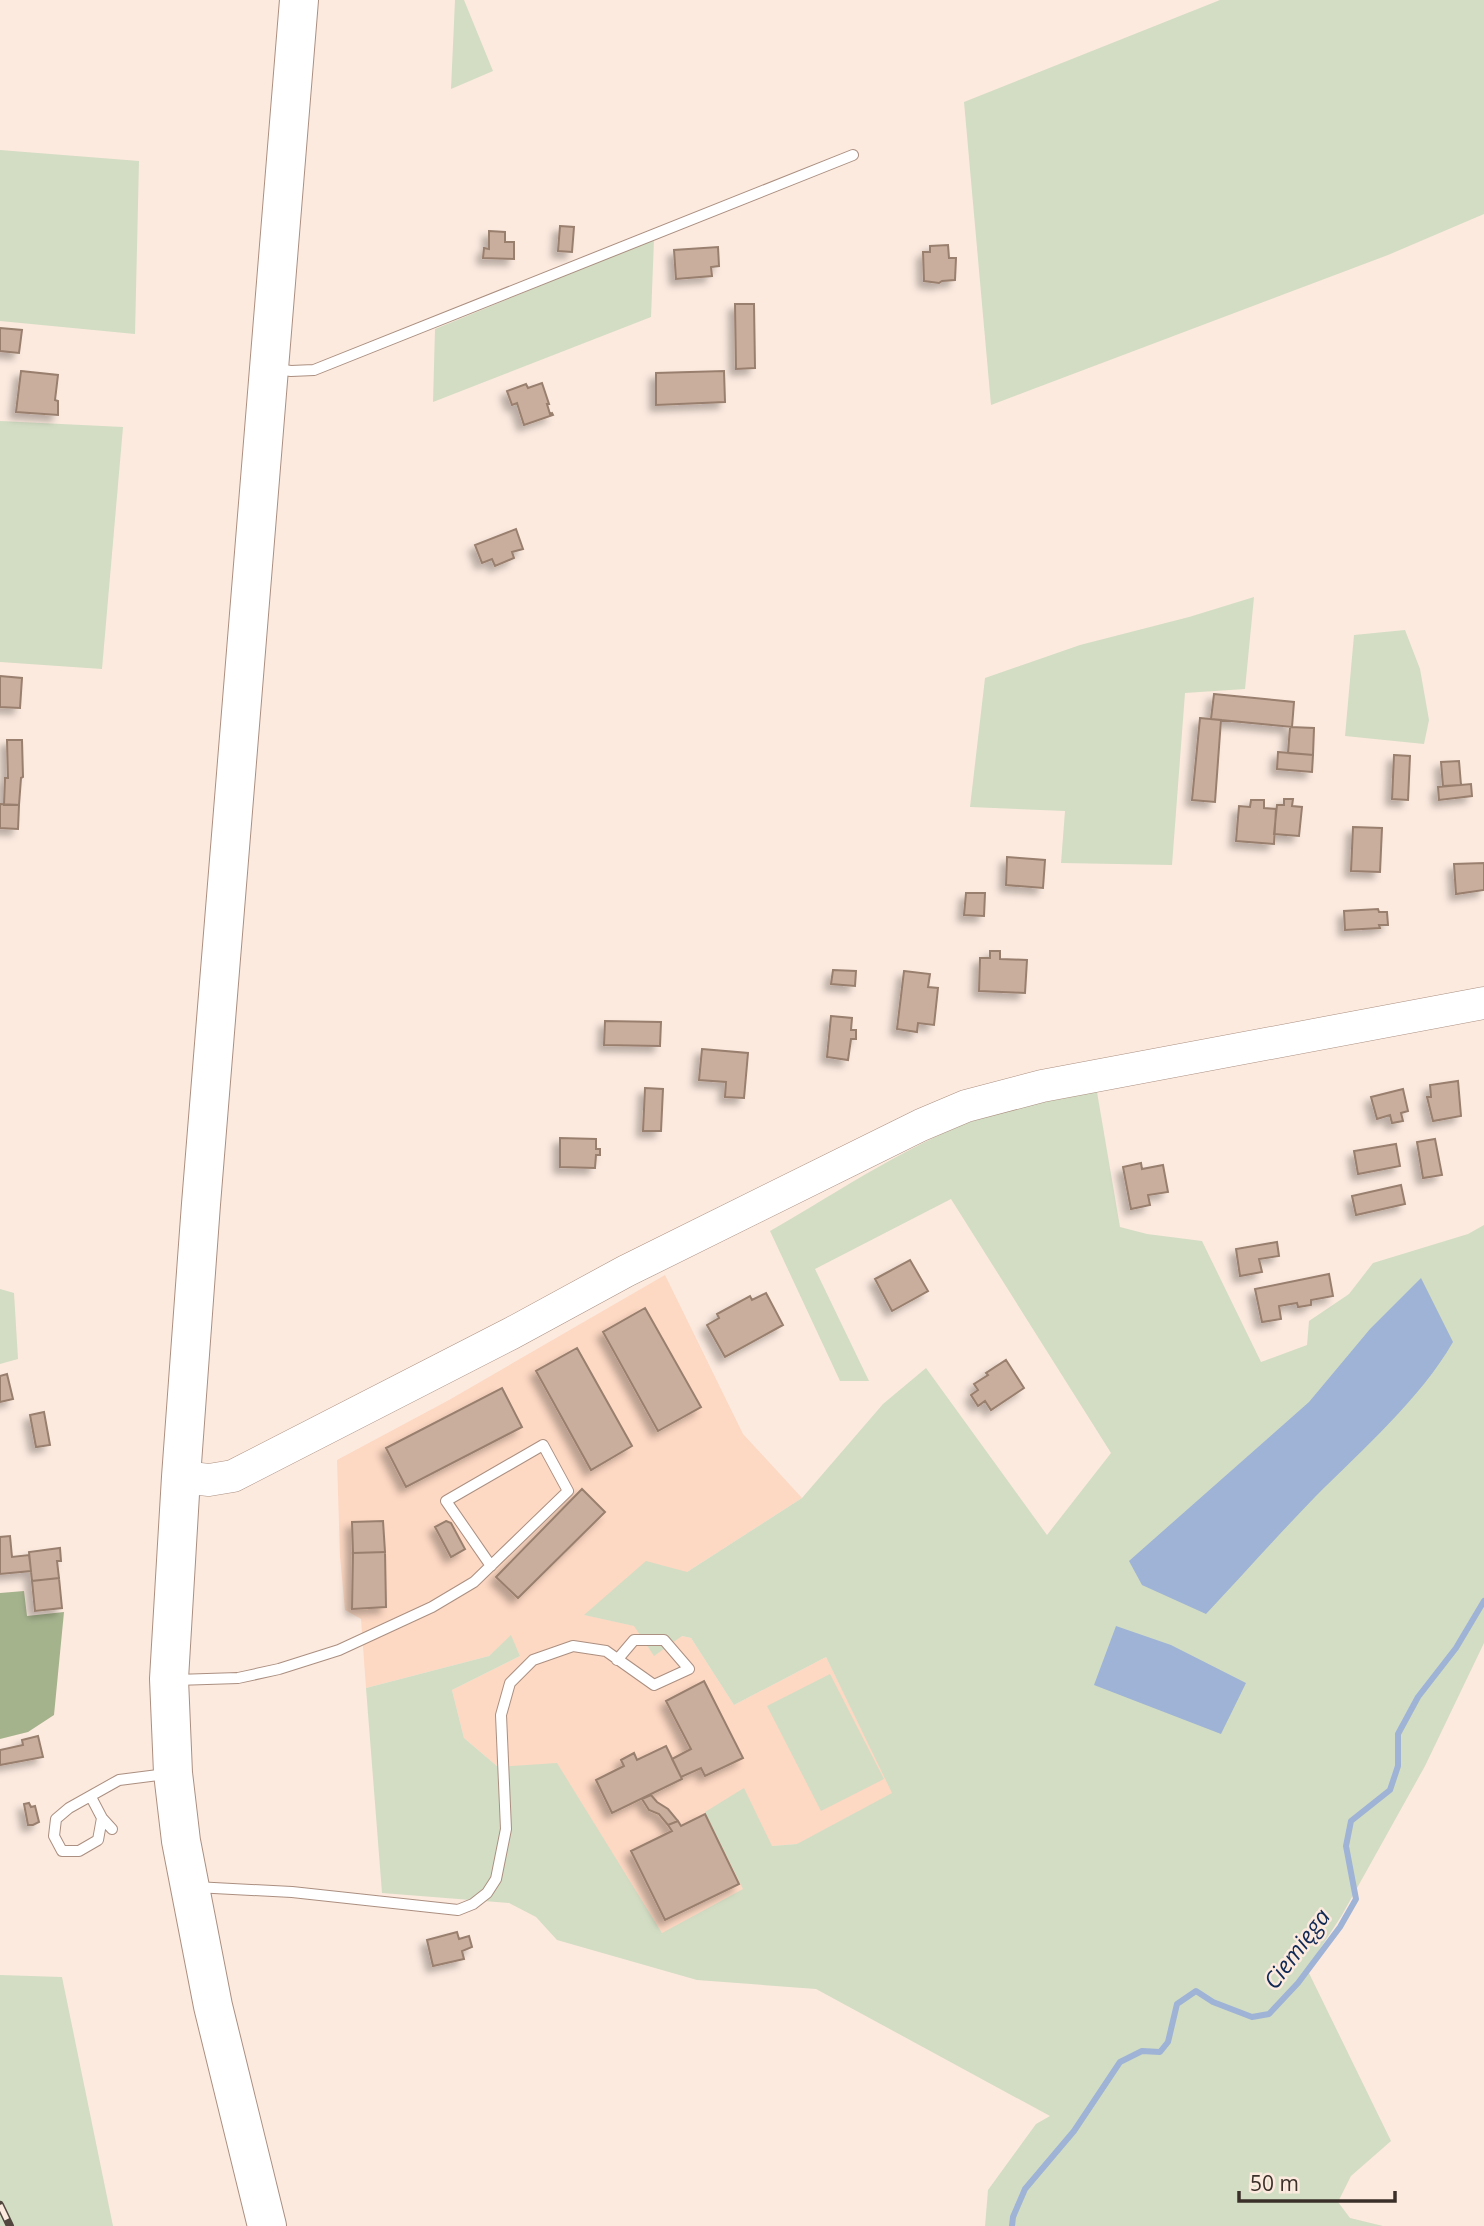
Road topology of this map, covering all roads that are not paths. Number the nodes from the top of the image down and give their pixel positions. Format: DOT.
graph roads {
  1 [pos="299,0"];
  2 [pos="853,155"];
  3 [pos="270,368"];
  4 [pos="1484,1003"];
  5 [pos="181,1478"];
  6 [pos="491,1566"];
  7 [pos="617,1660"];
  8 [pos="170,1679"];
  9 [pos="173,1773"];
  10 [pos="91,1797"];
  11 [pos="102,1818"];
  12 [pos="112,1829"];
  13 [pos="190,1887"];
  14 [pos="267,2226"];
  1 -- 3 [label="highway"];
  2 -- 3 [label="lane"];
  3 -- 5 [label="highway"];
  4 -- 5 [label="street"];
  5 -- 8 [label="highway"];
  6 -- 6 [label="lane"];
  6 -- 8 [label="lane"];
  7 -- 7 [label="lane"];
  7 -- 13 [label="lane"];
  8 -- 9 [label="highway"];
  9 -- 10 [label="lane"];
  9 -- 13 [label="highway"];
  10 -- 11 [label="lane"];
  10 -- 11 [label="lane"];
  11 -- 12 [label="lane"];
  13 -- 14 [label="highway"];
}
